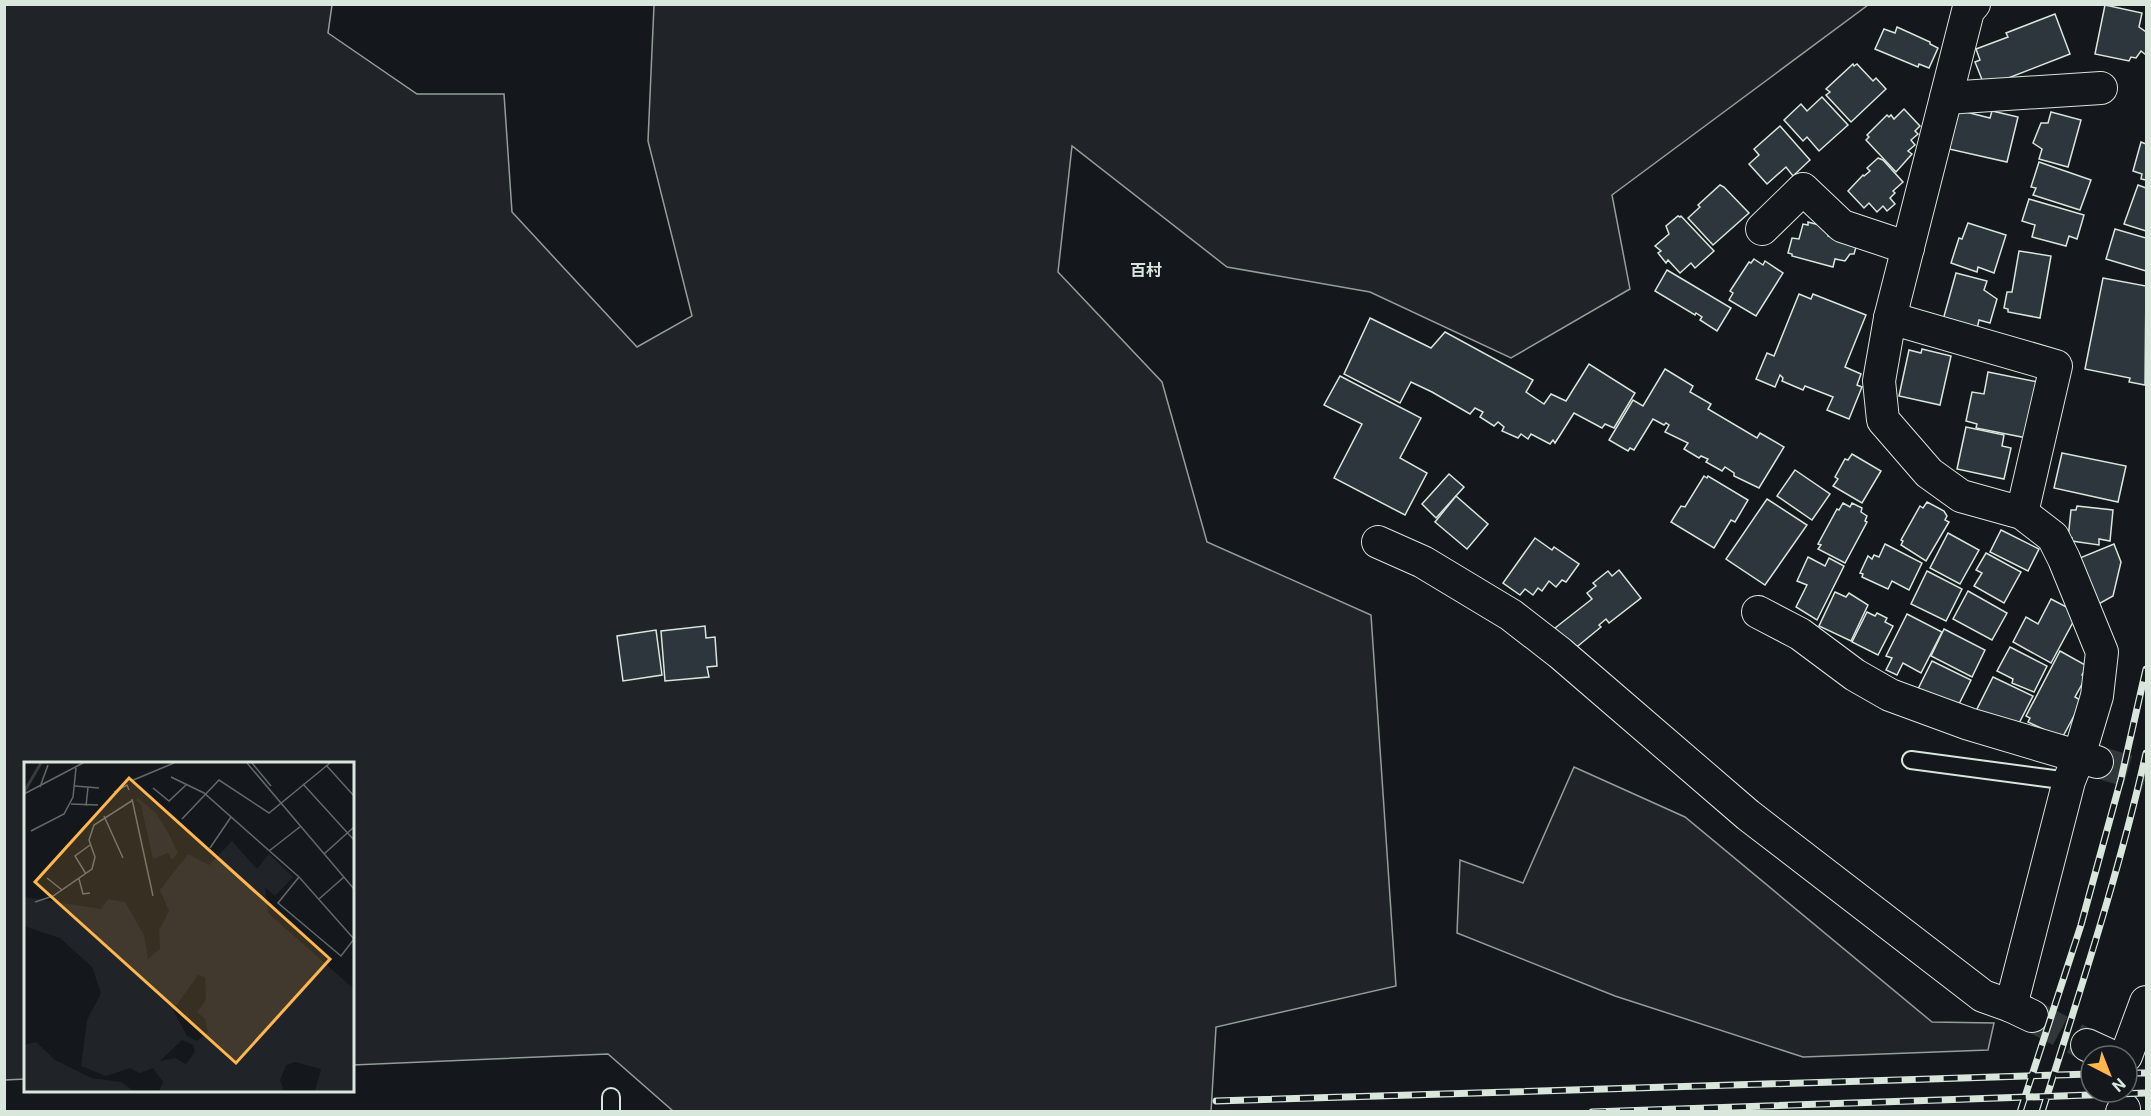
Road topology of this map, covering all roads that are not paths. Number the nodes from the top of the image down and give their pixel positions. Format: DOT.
graph roads {
  1 [pos="1974,4"];
  2 [pos="2101,88"];
  3 [pos="1946,98"];
  4 [pos="1762,228"];
  5 [pos="1908,248"];
  6 [pos="1890,318"];
  7 [pos="2022,513"];
  8 [pos="1378,542"];
  9 [pos="1758,612"];
  10 [pos="1911,760"];
  11 [pos="2082,766"];
  12 [pos="2146,1002"];
  13 [pos="2130,1044"];
  1 -- 3 [label="street"];
  2 -- 3 [label="street"];
  3 -- 5 [label="street"];
  4 -- 5 [label="street"];
  5 -- 6 [label="street"];
  6 -- 7 [label="street"];
  6 -- 7 [label="street"];
  7 -- 11 [label="street"];
  8 -- 11 [label="street"];
  9 -- 11 [label="street"];
  10 -- 11 [label="lane"];
  12 -- 13 [label="street"];
}
